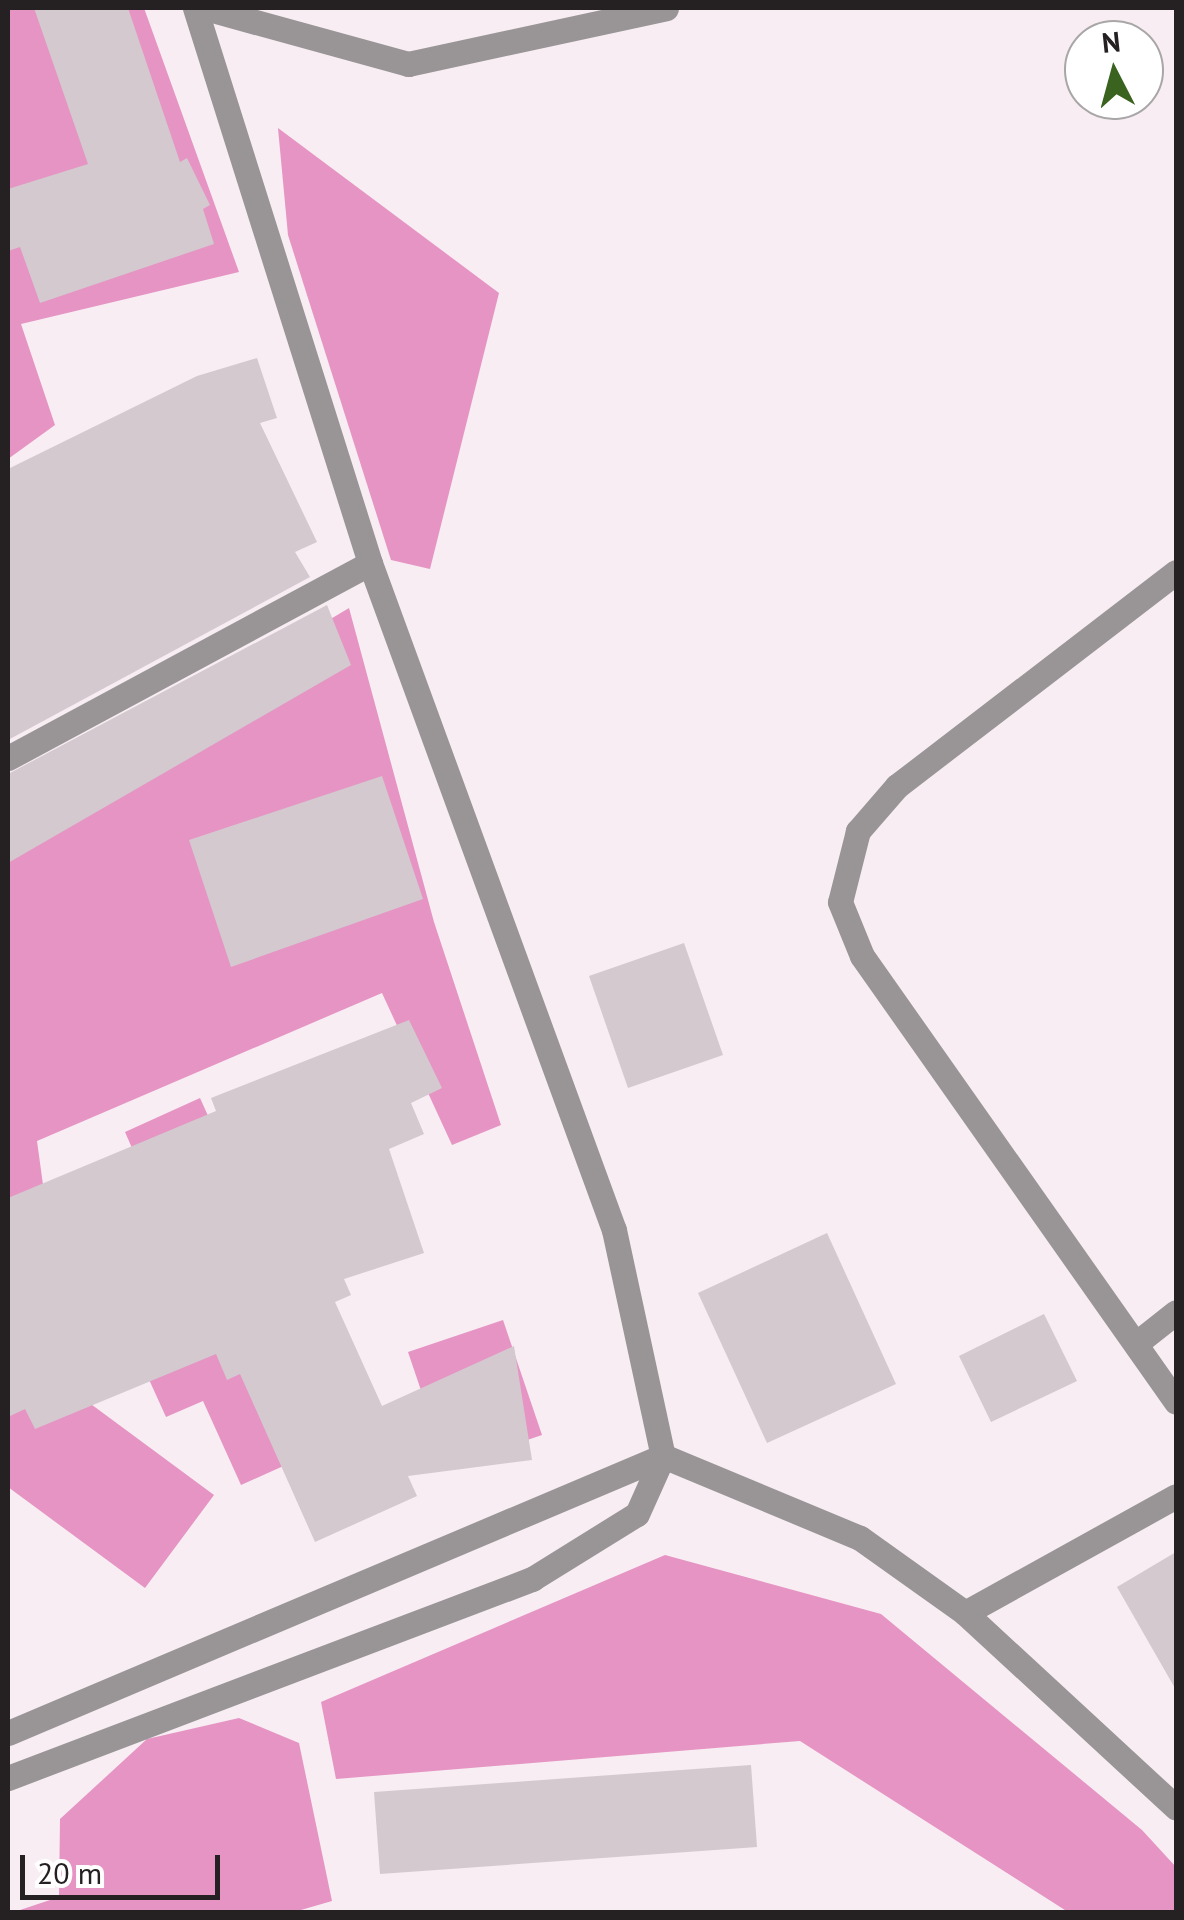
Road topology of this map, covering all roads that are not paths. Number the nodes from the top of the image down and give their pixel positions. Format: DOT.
graph roads {
  1 [pos="196,8"];
  2 [pos="205,8"];
  3 [pos="666,8"];
  4 [pos="370,564"];
  5 [pos="1176,572"];
  6 [pos="8,758"];
  7 [pos="1176,1312"];
  8 [pos="1138,1342"];
  9 [pos="1176,1402"];
  10 [pos="663,1456"];
  11 [pos="1176,1496"];
  12 [pos="964,1613"];
  13 [pos="8,1733"];
  14 [pos="8,1778"];
  15 [pos="1176,1808"];
  1 -- 4 [label="lane"];
  2 -- 3 [label="lane"];
  4 -- 6 [label="lane"];
  4 -- 10 [label="lane"];
  5 -- 8 [label="lane"];
  7 -- 8 [label="lane"];
  8 -- 9 [label="lane"];
  10 -- 12 [label="lane"];
  10 -- 13 [label="lane"];
  10 -- 14 [label="lane"];
  11 -- 12 [label="lane"];
  12 -- 15 [label="lane"];
}
